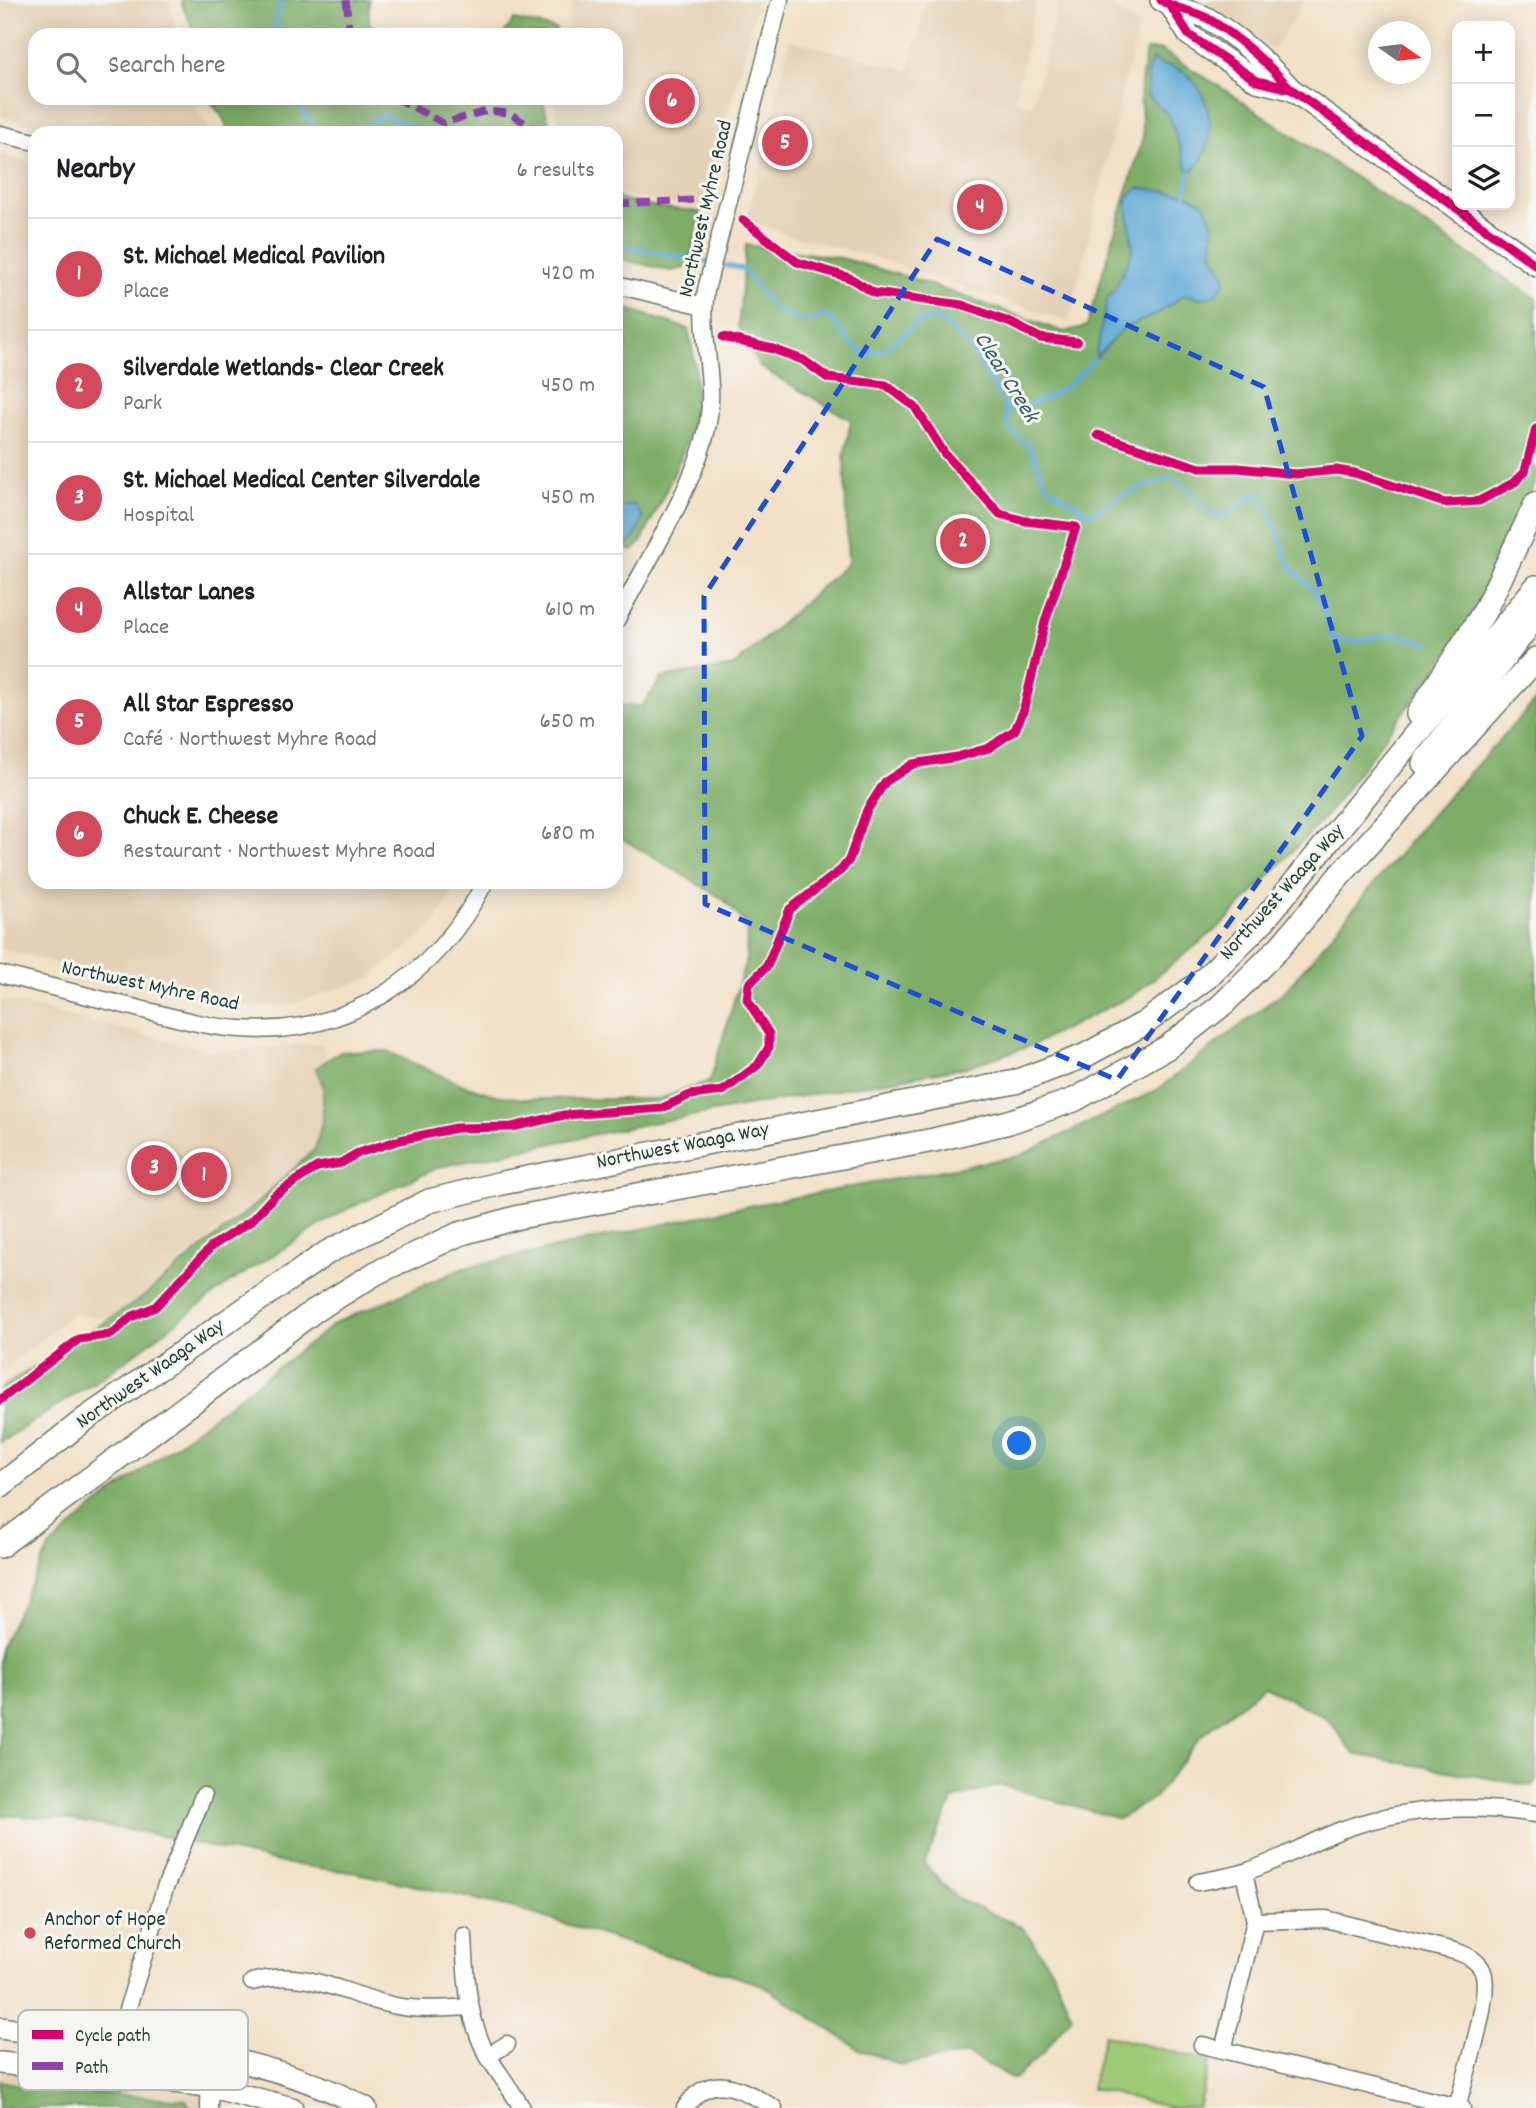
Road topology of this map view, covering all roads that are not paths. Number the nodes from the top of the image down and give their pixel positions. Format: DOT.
graph roads {
  1 [pos="780,0"];
  2 [pos="1169,3"];
  3 [pos="0,134"];
  4 [pos="28,140"];
  5 [pos="1536,265"];
  6 [pos="623,287"];
  7 [pos="704,306"];
  8 [pos="1536,504"];
  9 [pos="1536,587"];
  10 [pos="623,607"];
  11 [pos="1536,616"];
  12 [pos="1536,659"];
  13 [pos="1351,816"];
  14 [pos="1340,875"];
  15 [pos="481,889"];
  16 [pos="0,974"];
  17 [pos="84,1420"];
  18 [pos="0,1468"];
  19 [pos="91,1477"];
  20 [pos="0,1486"];
  21 [pos="0,1546"];
  22 [pos="0,1558"];
  23 [pos="203,1796"];
  24 [pos="1536,1814"];
  25 [pos="1244,1872"];
  26 [pos="1198,1882"];
  27 [pos="1255,1921"];
  28 [pos="464,1936"];
  29 [pos="252,1982"];
  30 [pos="470,2007"];
  31 [pos="127,2010"];
  32 [pos="0,2028"];
  33 [pos="18,2030"];
  34 [pos="507,2043"];
  35 [pos="1202,2045"];
  36 [pos="1223,2050"];
  37 [pos="488,2056"];
  38 [pos="0,2063"];
  39 [pos="18,2065"];
  40 [pos="248,2066"];
  41 [pos="208,2090"];
  42 [pos="223,2090"];
  43 [pos="1460,2107"];
  44 [pos="209,2108"];
  45 [pos="292,2108"];
  46 [pos="366,2108"];
  47 [pos="522,2108"];
  48 [pos="685,2108"];
  49 [pos="774,2108"];
  1 -- 7 [label="street, Northwest Myhre Road"];
  2 -- 5 [label="main road"];
  3 -- 4 [label="street"];
  6 -- 7 [label="street"];
  7 -- 10 [label="street, Northwest Myhre Road"];
  8 -- 13 [label="highway"];
  9 -- 13 [label="highway"];
  11 -- 14 [label="highway"];
  12 -- 14 [label="highway"];
  13 -- 17 [label="highway, Northwest Waaga Way"];
  14 -- 19 [label="highway, Northwest Waaga Way"];
  15 -- 16 [label="street, Northwest Myhre Road"];
  17 -- 18 [label="highway"];
  17 -- 20 [label="highway, Northwest Waaga Way"];
  19 -- 21 [label="highway, Northwest Waaga Way"];
  19 -- 22 [label="highway"];
  23 -- 31 [label="street"];
  24 -- 25 [label="street"];
  25 -- 26 [label="street"];
  25 -- 27 [label="street"];
  27 -- 36 [label="street"];
  27 -- 43 [label="street"];
  28 -- 30 [label="street"];
  29 -- 30 [label="street"];
  30 -- 37 [label="street"];
  32 -- 33 [label="main road"];
  34 -- 37 [label="street"];
  35 -- 36 [label="street"];
  36 -- 43 [label="street"];
  37 -- 47 [label="street"];
  38 -- 39 [label="main road"];
  40 -- 46 [label="main road"];
  41 -- 44 [label="street"];
  42 -- 45 [label="main road"];
  48 -- 49 [label="street"];
}
